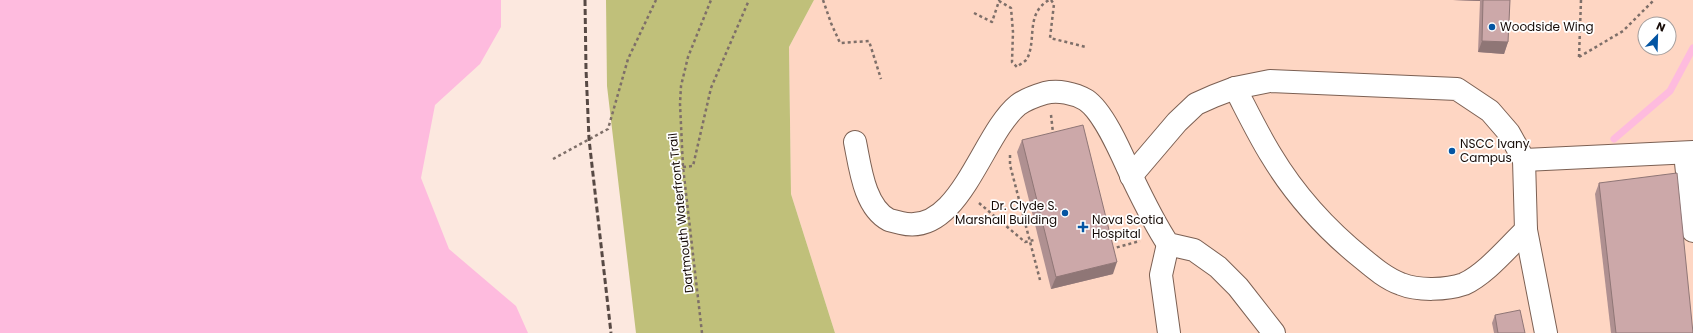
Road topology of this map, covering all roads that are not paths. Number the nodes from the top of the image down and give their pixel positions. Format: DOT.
graph roads {
  1 [pos="1235,88"];
  2 [pos="855,142"];
  3 [pos="1689,153"];
  4 [pos="1524,160"];
  5 [pos="1131,176"];
  6 [pos="1526,230"];
  7 [pos="1693,231"];
  8 [pos="1165,239"];
  9 [pos="1169,333"];
  10 [pos="1274,333"];
  11 [pos="1546,333"];
  1 -- 4 [label="lane"];
  1 -- 5 [label="lane"];
  1 -- 6 [label="lane"];
  2 -- 5 [label="lane"];
  3 -- 4 [label="lane"];
  3 -- 7 [label="lane"];
  4 -- 6 [label="lane"];
  5 -- 8 [label="lane"];
  6 -- 11 [label="lane"];
  8 -- 9 [label="lane"];
  8 -- 10 [label="lane"];
}
